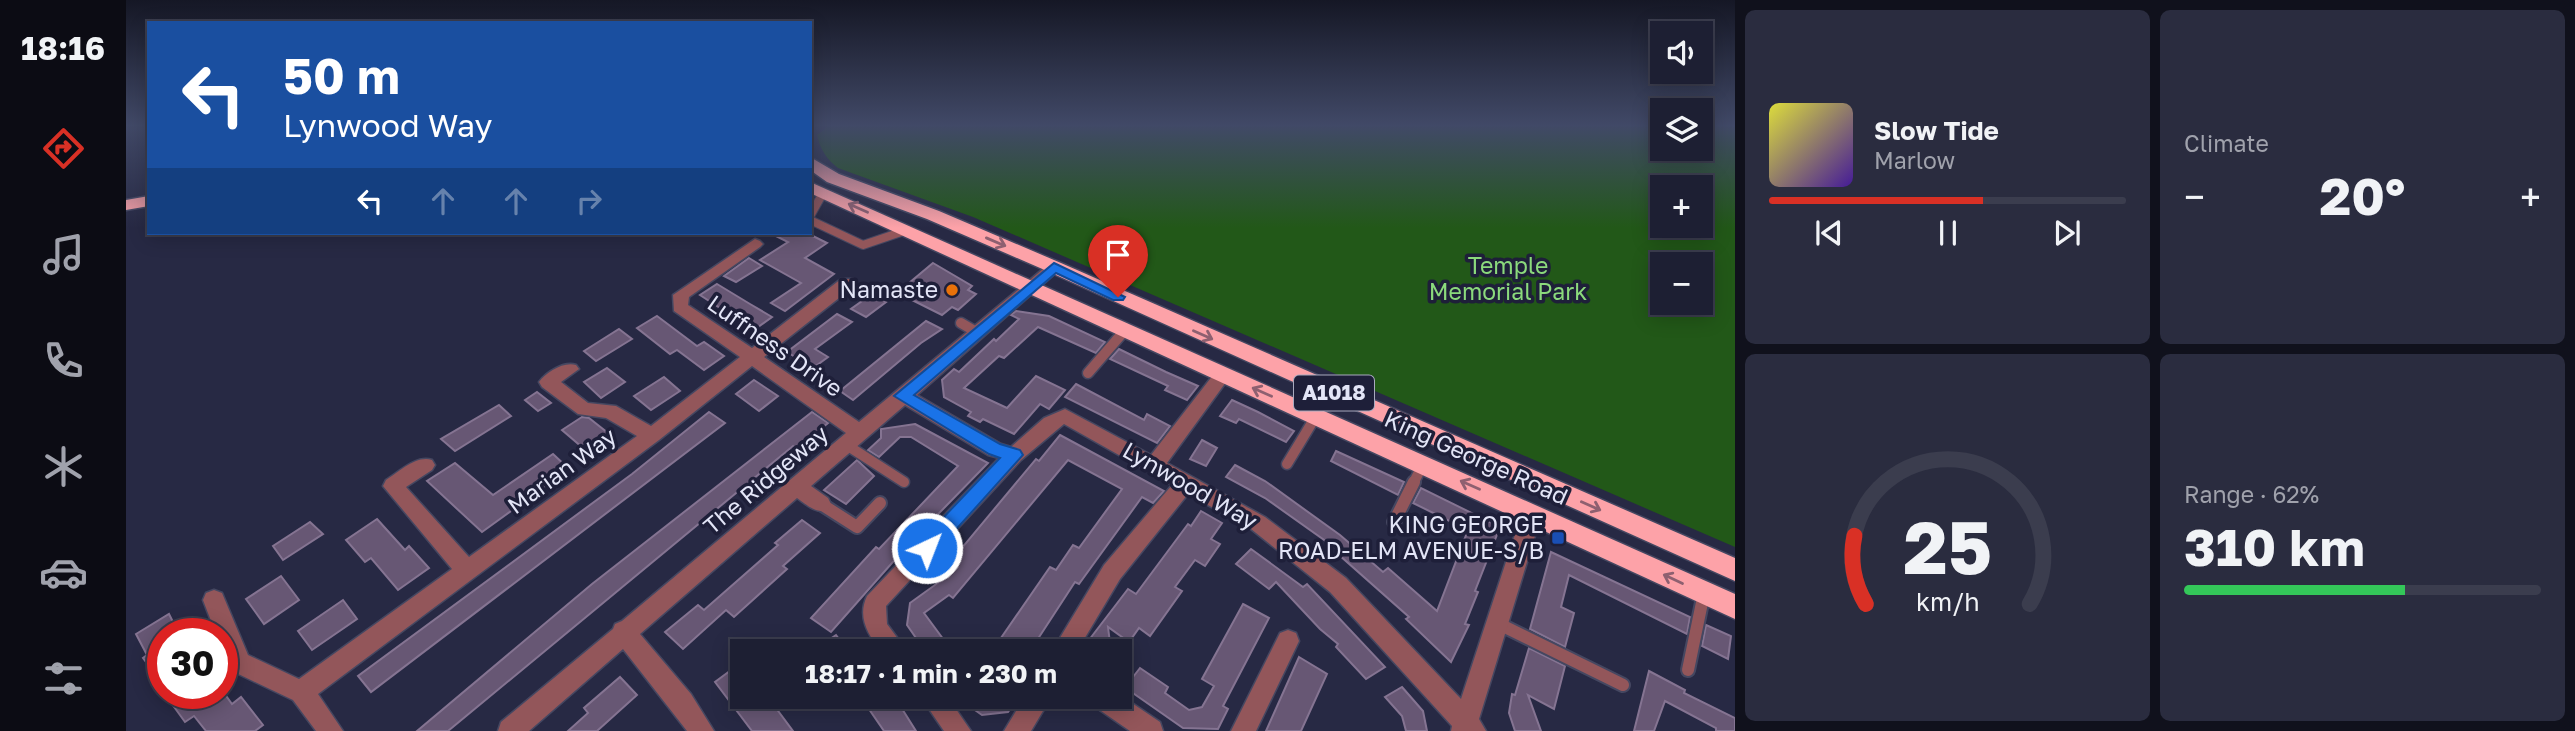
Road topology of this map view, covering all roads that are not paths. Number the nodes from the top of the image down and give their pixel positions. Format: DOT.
graph roads {
  1 [pos="812,163"];
  2 [pos="817,190"];
  3 [pos="147,201"];
  4 [pos="126,205"];
  5 [pos="812,210"];
  6 [pos="812,219"];
  7 [pos="907,230"];
  8 [pos="755,244"];
  9 [pos="1054,267"];
  10 [pos="847,283"];
  11 [pos="1032,287"];
  12 [pos="1126,329"];
  13 [pos="753,358"];
  14 [pos="570,369"];
  15 [pos="1088,373"];
  16 [pos="1223,374"];
  17 [pos="902,396"];
  18 [pos="1316,416"];
  19 [pos="652,435"];
  20 [pos="852,438"];
  21 [pos="1014,455"];
  22 [pos="1155,464"];
  23 [pos="1287,464"];
  24 [pos="1423,464"];
  25 [pos="425,466"];
  26 [pos="904,482"];
  27 [pos="1186,482"];
  28 [pos="1542,485"];
  29 [pos="796,487"];
  30 [pos="880,503"];
  31 [pos="821,504"];
  32 [pos="1532,513"];
  33 [pos="1394,522"];
  34 [pos="467,570"];
  35 [pos="1735,570"];
  36 [pos="1704,593"];
  37 [pos="214,600"];
  38 [pos="1735,607"];
  39 [pos="1497,623"];
  40 [pos="624,631"];
  41 [pos="886,639"];
  42 [pos="1071,639"];
  43 [pos="1288,641"];
  44 [pos="1688,670"];
  45 [pos="1623,685"];
  46 [pos="301,692"];
  47 [pos="942,709"];
  48 [pos="1031,709"];
  49 [pos="1119,709"];
  50 [pos="1467,728"];
  51 [pos="331,731"];
  52 [pos="510,731"];
  53 [pos="702,731"];
  54 [pos="959,731"];
  55 [pos="1016,731"];
  56 [pos="1151,731"];
  57 [pos="1243,731"];
  1 -- 9 [label="highway, King George Road / A1018, one-way"];
  2 -- 5 [label="lane"];
  7 -- 2 [label="highway, King George Road / A1018, one-way"];
  3 -- 4 [label="highway"];
  6 -- 7 [label="lane"];
  7 -- 11 [label="highway, King George Road / A1018"];
  8 -- 13 [label="street, Luffness Drive"];
  9 -- 11 [label="street, The Ridgeway"];
  9 -- 28 [label="highway, King George Road / A1018, one-way"];
  10 -- 13 [label="street, Marian Way"];
  11 -- 12 [label="highway, King George Road / A1018"];
  11 -- 17 [label="street, The Ridgeway"];
  12 -- 15 [label="lane"];
  12 -- 16 [label="highway, King George Road / A1018"];
  13 -- 19 [label="street, Marian Way"];
  13 -- 20 [label="street, Luffness Drive"];
  14 -- 19 [label="street"];
  18 -- 16 [label="highway, King George Road / A1018, one-way"];
  16 -- 22 [label="street"];
  17 -- 20 [label="street, The Ridgeway"];
  17 -- 21 [label="street"];
  18 -- 23 [label="lane"];
  18 -- 24 [label="highway, King George Road / A1018"];
  19 -- 34 [label="street, Marian Way"];
  20 -- 26 [label="lane"];
  20 -- 29 [label="street, The Ridgeway"];
  21 -- 22 [label="street, Lynwood Way"];
  21 -- 41 [label="street, Lynwood Way"];
  22 -- 27 [label="street, Lynwood Way"];
  32 -- 24 [label="highway, King George Road / A1018, one-way"];
  24 -- 33 [label="lane"];
  25 -- 34 [label="street"];
  27 -- 42 [label="street"];
  27 -- 50 [label="street, Lynwood Way"];
  28 -- 32 [label="highway"];
  28 -- 35 [label="highway, King George Road / A1018, one-way"];
  29 -- 31 [label="street"];
  29 -- 40 [label="street, The Ridgeway"];
  30 -- 31 [label="lane"];
  36 -- 32 [label="highway, King George Road / A1018, one-way"];
  32 -- 39 [label="street"];
  34 -- 46 [label="street, Marian Way"];
  36 -- 38 [label="highway, King George Road / A1018"];
  36 -- 44 [label="lane"];
  37 -- 46 [label="street"];
  39 -- 45 [label="lane"];
  39 -- 50 [label="street"];
  40 -- 52 [label="street, The Ridgeway"];
  40 -- 53 [label="street"];
  43 -- 57 [label="street"];
  46 -- 51 [label="street"];
  47 -- 54 [label="street"];
  48 -- 55 [label="street"];
  49 -- 56 [label="street"];
}
